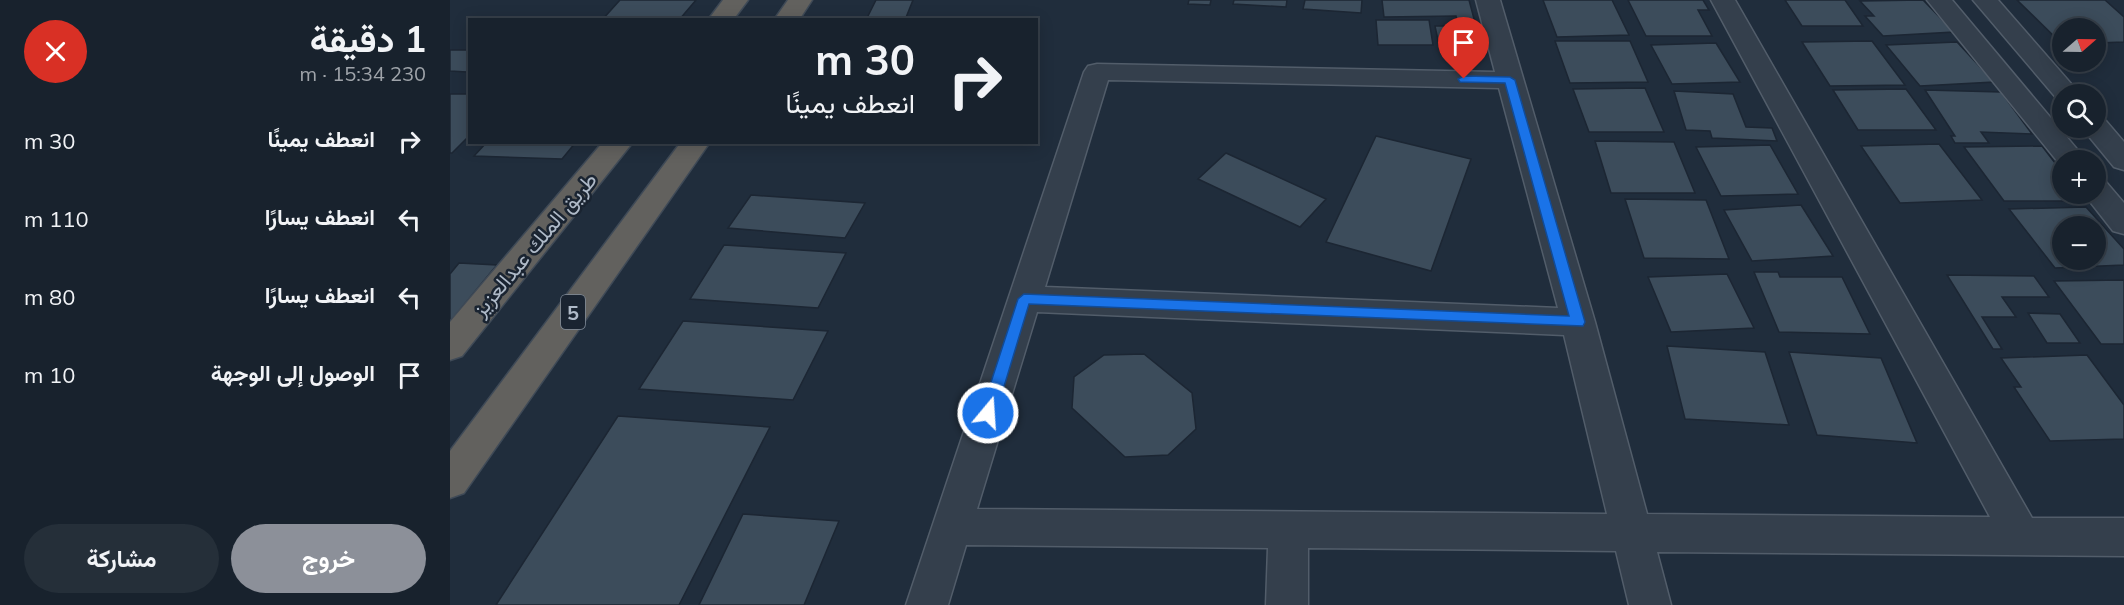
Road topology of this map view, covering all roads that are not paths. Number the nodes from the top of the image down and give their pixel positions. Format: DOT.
graph roads {
  1 [pos="736,0"];
  2 [pos="800,0"];
  3 [pos="1488,0"];
  4 [pos="1723,0"];
  5 [pos="1939,0"];
  6 [pos="1985,0"];
  7 [pos="722,18"];
  8 [pos="787,18"];
  9 [pos="1510,80"];
  10 [pos="2058,84"];
  11 [pos="2105,138"];
  12 [pos="617,144"];
  13 [pos="695,144"];
  14 [pos="2064,150"];
  15 [pos="2124,160"];
  16 [pos="2106,201"];
  17 [pos="2124,223"];
  18 [pos="1024,299"];
  19 [pos="1578,322"];
  20 [pos="452,342"];
  21 [pos="450,481"];
  22 [pos="952,527"];
  23 [pos="1288,529"];
  24 [pos="1631,532"];
  25 [pos="2021,536"];
  26 [pos="2124,537"];
  27 [pos="927,605"];
  28 [pos="1287,605"];
  29 [pos="1650,605"];
  1 -- 7 [label="highway"];
  2 -- 8 [label="highway"];
  3 -- 9 [label="street"];
  4 -- 25 [label="street"];
  5 -- 14 [label="street"];
  6 -- 10 [label="street"];
  9 -- 18 [label="street"];
  9 -- 19 [label="street"];
  11 -- 15 [label="street"];
  12 -- 20 [label="highway, طريق الملك عبدالعزيز"];
  13 -- 21 [label="highway, 5"];
  16 -- 17 [label="street"];
  18 -- 19 [label="street"];
  18 -- 22 [label="street"];
  19 -- 24 [label="street"];
  22 -- 23 [label="street"];
  22 -- 27 [label="street"];
  23 -- 24 [label="street"];
  23 -- 28 [label="street"];
  24 -- 25 [label="street"];
  24 -- 29 [label="street"];
  25 -- 26 [label="street"];
}
